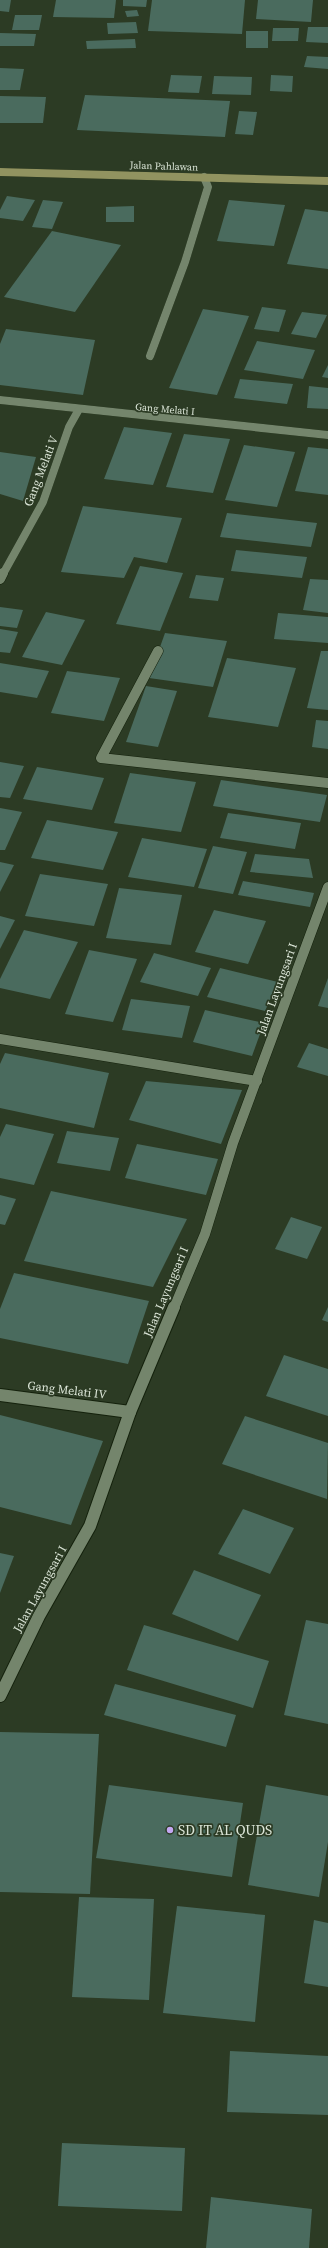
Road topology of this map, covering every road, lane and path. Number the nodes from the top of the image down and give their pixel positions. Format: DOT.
graph roads {
  1 [pos="0,172"];
  2 [pos="204,177"];
  3 [pos="328,181"];
  4 [pos="150,356"];
  5 [pos="0,400"];
  6 [pos="78,411"];
  7 [pos="328,435"];
  8 [pos="0,579"];
  9 [pos="158,651"];
  10 [pos="328,783"];
  11 [pos="328,886"];
  12 [pos="0,1039"];
  13 [pos="257,1081"];
  14 [pos="0,1395"];
  15 [pos="130,1412"];
  16 [pos="0,1696"];
  1 -- 2 [label="main road, Jalan Pahlawan"];
  2 -- 3 [label="main road, Jalan Pahlawan"];
  2 -- 4 [label="street"];
  5 -- 6 [label="street, Gang Melati I"];
  6 -- 7 [label="street, Gang Melati I"];
  6 -- 8 [label="street, Gang Melati V"];
  9 -- 10 [label="street"];
  11 -- 13 [label="street, Jalan Layungsari I"];
  12 -- 13 [label="street"];
  13 -- 15 [label="street, Jalan Layungsari I"];
  14 -- 15 [label="street, Gang Melati IV"];
  15 -- 16 [label="street, Jalan Layungsari I"];
}
